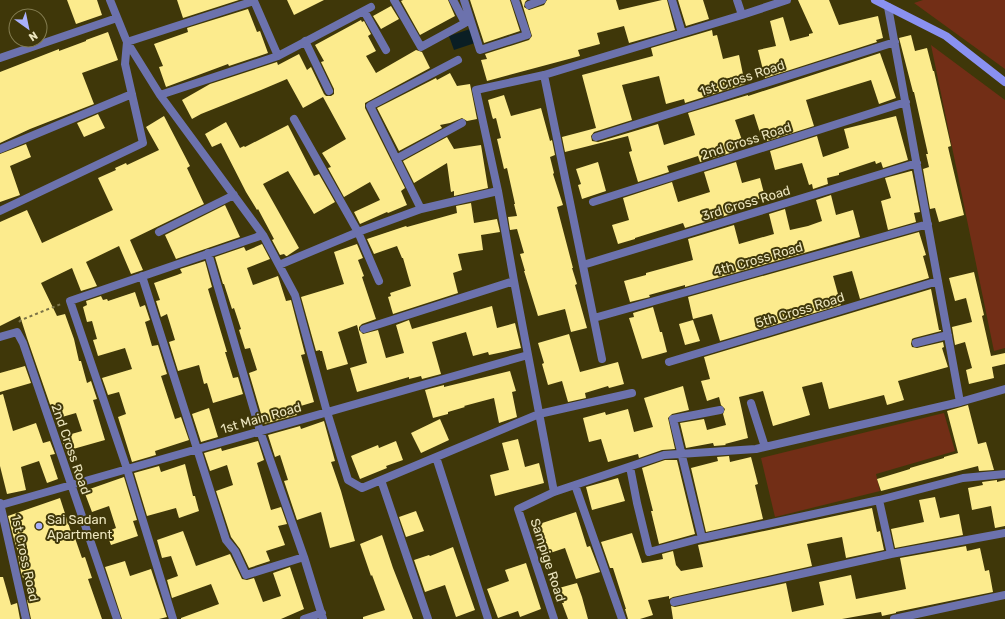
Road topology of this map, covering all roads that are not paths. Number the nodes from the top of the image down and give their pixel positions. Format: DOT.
graph roads {
  1 [pos="110,0"];
  2 [pos="394,0"];
  3 [pos="453,0"];
  4 [pos="464,0"];
  5 [pos="515,0"];
  6 [pos="542,0"];
  7 [pos="672,0"];
  8 [pos="737,0"];
  9 [pos="787,0"];
  10 [pos="875,0"];
  11 [pos="529,4"];
  12 [pos="888,7"];
  13 [pos="742,15"];
  14 [pos="117,18"];
  15 [pos="682,33"];
  16 [pos="127,42"];
  17 [pos="305,42"];
  18 [pos="895,42"];
  19 [pos="386,50"];
  20 [pos="278,56"];
  21 [pos="0,58"];
  22 [pos="458,60"];
  23 [pos="544,75"];
  24 [pos="1005,82"];
  25 [pos="329,91"];
  26 [pos="132,94"];
  27 [pos="160,95"];
  28 [pos="906,102"];
  29 [pos="294,119"];
  30 [pos="462,122"];
  31 [pos="596,137"];
  32 [pos="0,149"];
  33 [pos="396,159"];
  34 [pos="917,164"];
  35 [pos="498,191"];
  36 [pos="234,195"];
  37 [pos="593,202"];
  38 [pos="421,209"];
  39 [pos="0,211"];
  40 [pos="928,224"];
  41 [pos="159,232"];
  42 [pos="358,232"];
  43 [pos="262,234"];
  44 [pos="208,254"];
  45 [pos="279,265"];
  46 [pos="583,266"];
  47 [pos="142,276"];
  48 [pos="379,281"];
  49 [pos="938,281"];
  50 [pos="514,282"];
  51 [pos="594,318"];
  52 [pos="364,329"];
  53 [pos="4,336"];
  54 [pos="948,336"];
  55 [pos="916,343"];
  56 [pos="528,355"];
  57 [pos="602,359"];
  58 [pos="669,362"];
  59 [pos="1005,389"];
  60 [pos="632,393"];
  61 [pos="960,402"];
  62 [pos="751,403"];
  63 [pos="720,410"];
  64 [pos="327,412"];
  65 [pos="539,414"];
  66 [pos="260,431"];
  67 [pos="765,447"];
  68 [pos="196,449"];
  69 [pos="682,454"];
  70 [pos="436,457"];
  71 [pos="630,467"];
  72 [pos="127,469"];
  73 [pos="1005,474"];
  74 [pos="381,480"];
  75 [pos="71,485"];
  76 [pos="575,485"];
  77 [pos="554,492"];
  78 [pos="879,500"];
  79 [pos="0,504"];
  80 [pos="1005,533"];
  81 [pos="702,538"];
  82 [pos="891,554"];
  83 [pos="304,557"];
  84 [pos="1005,595"];
  85 [pos="674,602"];
  86 [pos="322,616"];
  87 [pos="909,617"];
  88 [pos="26,619"];
  89 [pos="117,619"];
  90 [pos="173,619"];
  91 [pos="304,619"];
  92 [pos="428,619"];
  93 [pos="488,619"];
  94 [pos="554,619"];
  95 [pos="622,619"];
  96 [pos="894,619"];
  1 -- 14 [label="street"];
  2 -- 3 [label="street"];
  4 -- 5 [label="street"];
  6 -- 11 [label="street"];
  7 -- 15 [label="street"];
  8 -- 13 [label="street"];
  9 -- 13 [label="street"];
  10 -- 12 [label="main road"];
  12 -- 18 [label="street"];
  12 -- 24 [label="main road"];
  13 -- 15 [label="street"];
  14 -- 16 [label="street"];
  14 -- 21 [label="street"];
  15 -- 23 [label="street"];
  16 -- 20 [label="street"];
  16 -- 26 [label="street"];
  16 -- 27 [label="street"];
  17 -- 19 [label="street"];
  17 -- 20 [label="street"];
  17 -- 25 [label="street"];
  18 -- 28 [label="street"];
  18 -- 31 [label="street, 1st Cross Road"];
  20 -- 27 [label="street"];
  22 -- 33 [label="street"];
  23 -- 35 [label="street"];
  23 -- 46 [label="street"];
  26 -- 32 [label="street"];
  26 -- 39 [label="street"];
  27 -- 36 [label="street"];
  28 -- 34 [label="street"];
  28 -- 37 [label="street, 2nd Cross Road"];
  29 -- 42 [label="street"];
  30 -- 33 [label="street"];
  33 -- 38 [label="street"];
  34 -- 40 [label="street"];
  34 -- 46 [label="street, 3rd Cross Road"];
  35 -- 38 [label="street"];
  35 -- 50 [label="street"];
  36 -- 41 [label="street"];
  36 -- 43 [label="street"];
  38 -- 42 [label="street"];
  40 -- 49 [label="street"];
  40 -- 51 [label="street, 4th Cross Road"];
  42 -- 45 [label="street"];
  42 -- 48 [label="street"];
  43 -- 44 [label="street"];
  43 -- 45 [label="street"];
  44 -- 47 [label="street"];
  44 -- 66 [label="street"];
  45 -- 64 [label="street"];
  46 -- 51 [label="street"];
  47 -- 68 [label="street"];
  47 -- 72 [label="street"];
  49 -- 54 [label="street"];
  49 -- 58 [label="street, 5th Cross Road"];
  50 -- 52 [label="street"];
  50 -- 56 [label="street"];
  51 -- 57 [label="street"];
  53 -- 75 [label="street, 2nd Cross Road"];
  54 -- 55 [label="street"];
  54 -- 61 [label="street"];
  56 -- 64 [label="street, 1st Main Road"];
  56 -- 65 [label="street"];
  59 -- 61 [label="street"];
  60 -- 65 [label="street"];
  61 -- 67 [label="street"];
  62 -- 67 [label="street"];
  63 -- 69 [label="street"];
  64 -- 66 [label="street, 1st Main Road"];
  64 -- 74 [label="street"];
  65 -- 70 [label="street"];
  65 -- 77 [label="street"];
  66 -- 68 [label="street, 1st Main Road"];
  66 -- 83 [label="street"];
  67 -- 69 [label="street"];
  68 -- 72 [label="street, 1st Main Road"];
  68 -- 83 [label="street"];
  69 -- 71 [label="street"];
  69 -- 81 [label="street"];
  70 -- 74 [label="street"];
  70 -- 93 [label="street"];
  71 -- 76 [label="street"];
  71 -- 81 [label="street"];
  72 -- 75 [label="street, 1st Main Road"];
  72 -- 90 [label="street"];
  73 -- 78 [label="street"];
  74 -- 92 [label="street"];
  75 -- 79 [label="street, 1st Main Road"];
  75 -- 89 [label="street, 2nd Cross Road"];
  76 -- 77 [label="street"];
  76 -- 95 [label="street"];
  77 -- 94 [label="street, Sampige Road"];
  78 -- 81 [label="street"];
  78 -- 82 [label="street"];
  79 -- 88 [label="street, 1st Cross Road"];
  80 -- 82 [label="street"];
  82 -- 85 [label="street"];
  83 -- 86 [label="street"];
  84 -- 87 [label="street"];
  86 -- 91 [label="street"];
  87 -- 96 [label="street"];
}
